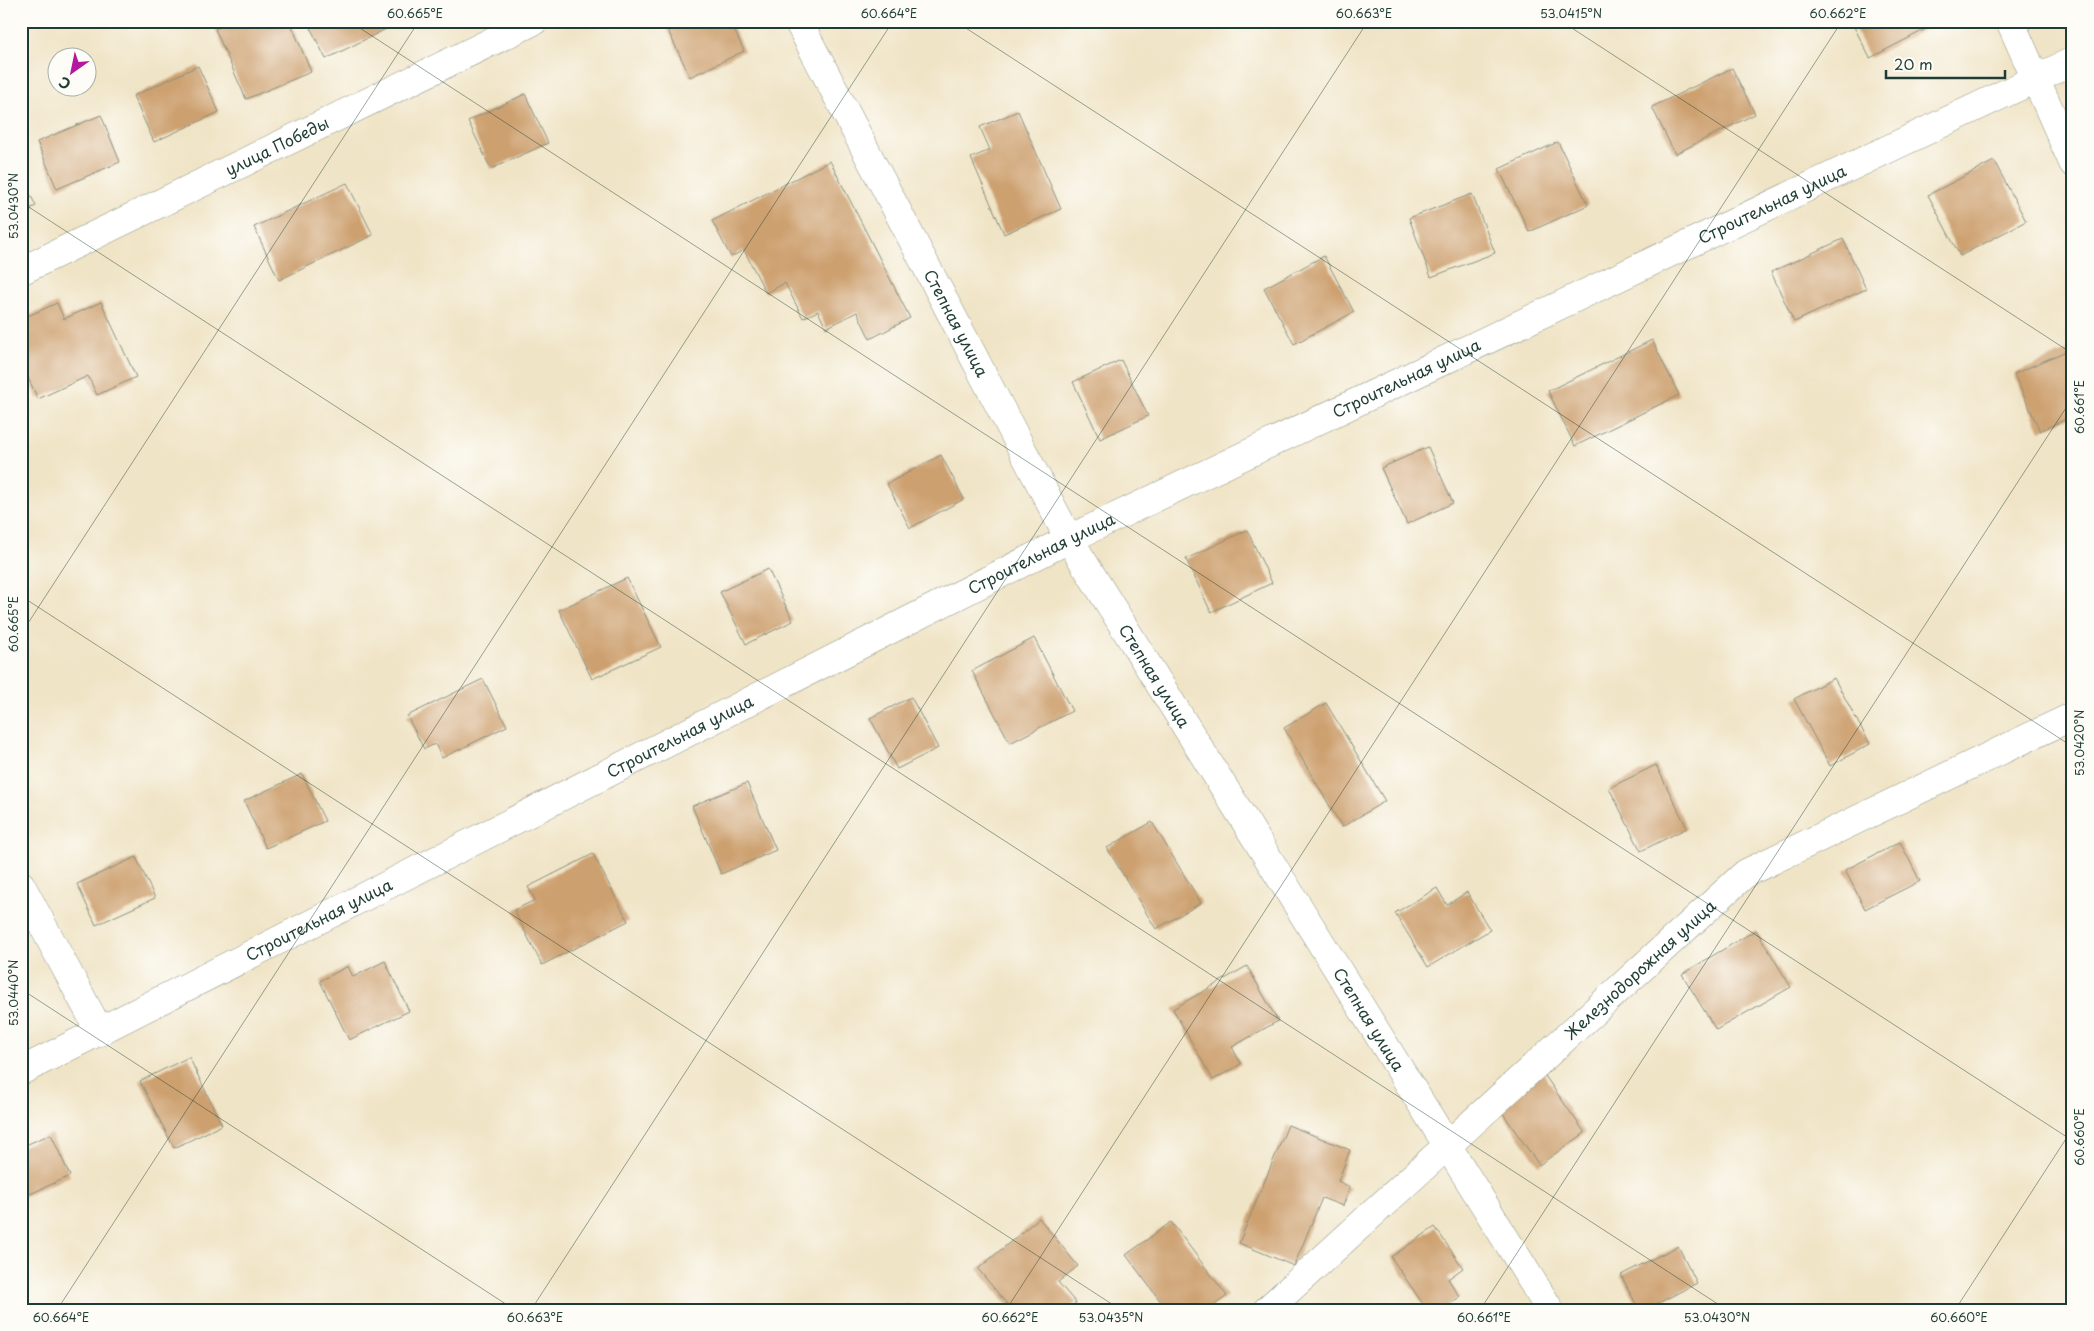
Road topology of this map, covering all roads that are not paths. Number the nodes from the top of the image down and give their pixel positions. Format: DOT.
graph roads {
  1 [pos="534,21"];
  2 [pos="798,21"];
  3 [pos="2010,21"];
  4 [pos="2073,61"];
  5 [pos="2036,78"];
  6 [pos="2073,163"];
  7 [pos="21,271"];
  8 [pos="1069,539"];
  9 [pos="2073,716"];
  10 [pos="21,885"];
  11 [pos="100,1032"];
  12 [pos="21,1072"];
  13 [pos="1446,1146"];
  14 [pos="1267,1310"];
  15 [pos="1550,1310"];
  1 -- 7 [label="street, улица Победы"];
  2 -- 8 [label="street, Степная улица"];
  3 -- 5 [label="street"];
  4 -- 5 [label="street, Строительная улица"];
  5 -- 6 [label="street"];
  5 -- 8 [label="street, Строительная улица"];
  8 -- 11 [label="street, Строительная улица"];
  8 -- 13 [label="street, Степная улица"];
  9 -- 13 [label="street, Железнодорожная улица"];
  10 -- 11 [label="street"];
  11 -- 12 [label="street, Строительная улица"];
  13 -- 14 [label="street, Железнодорожная улица"];
  13 -- 15 [label="street, Степная улица"];
}
